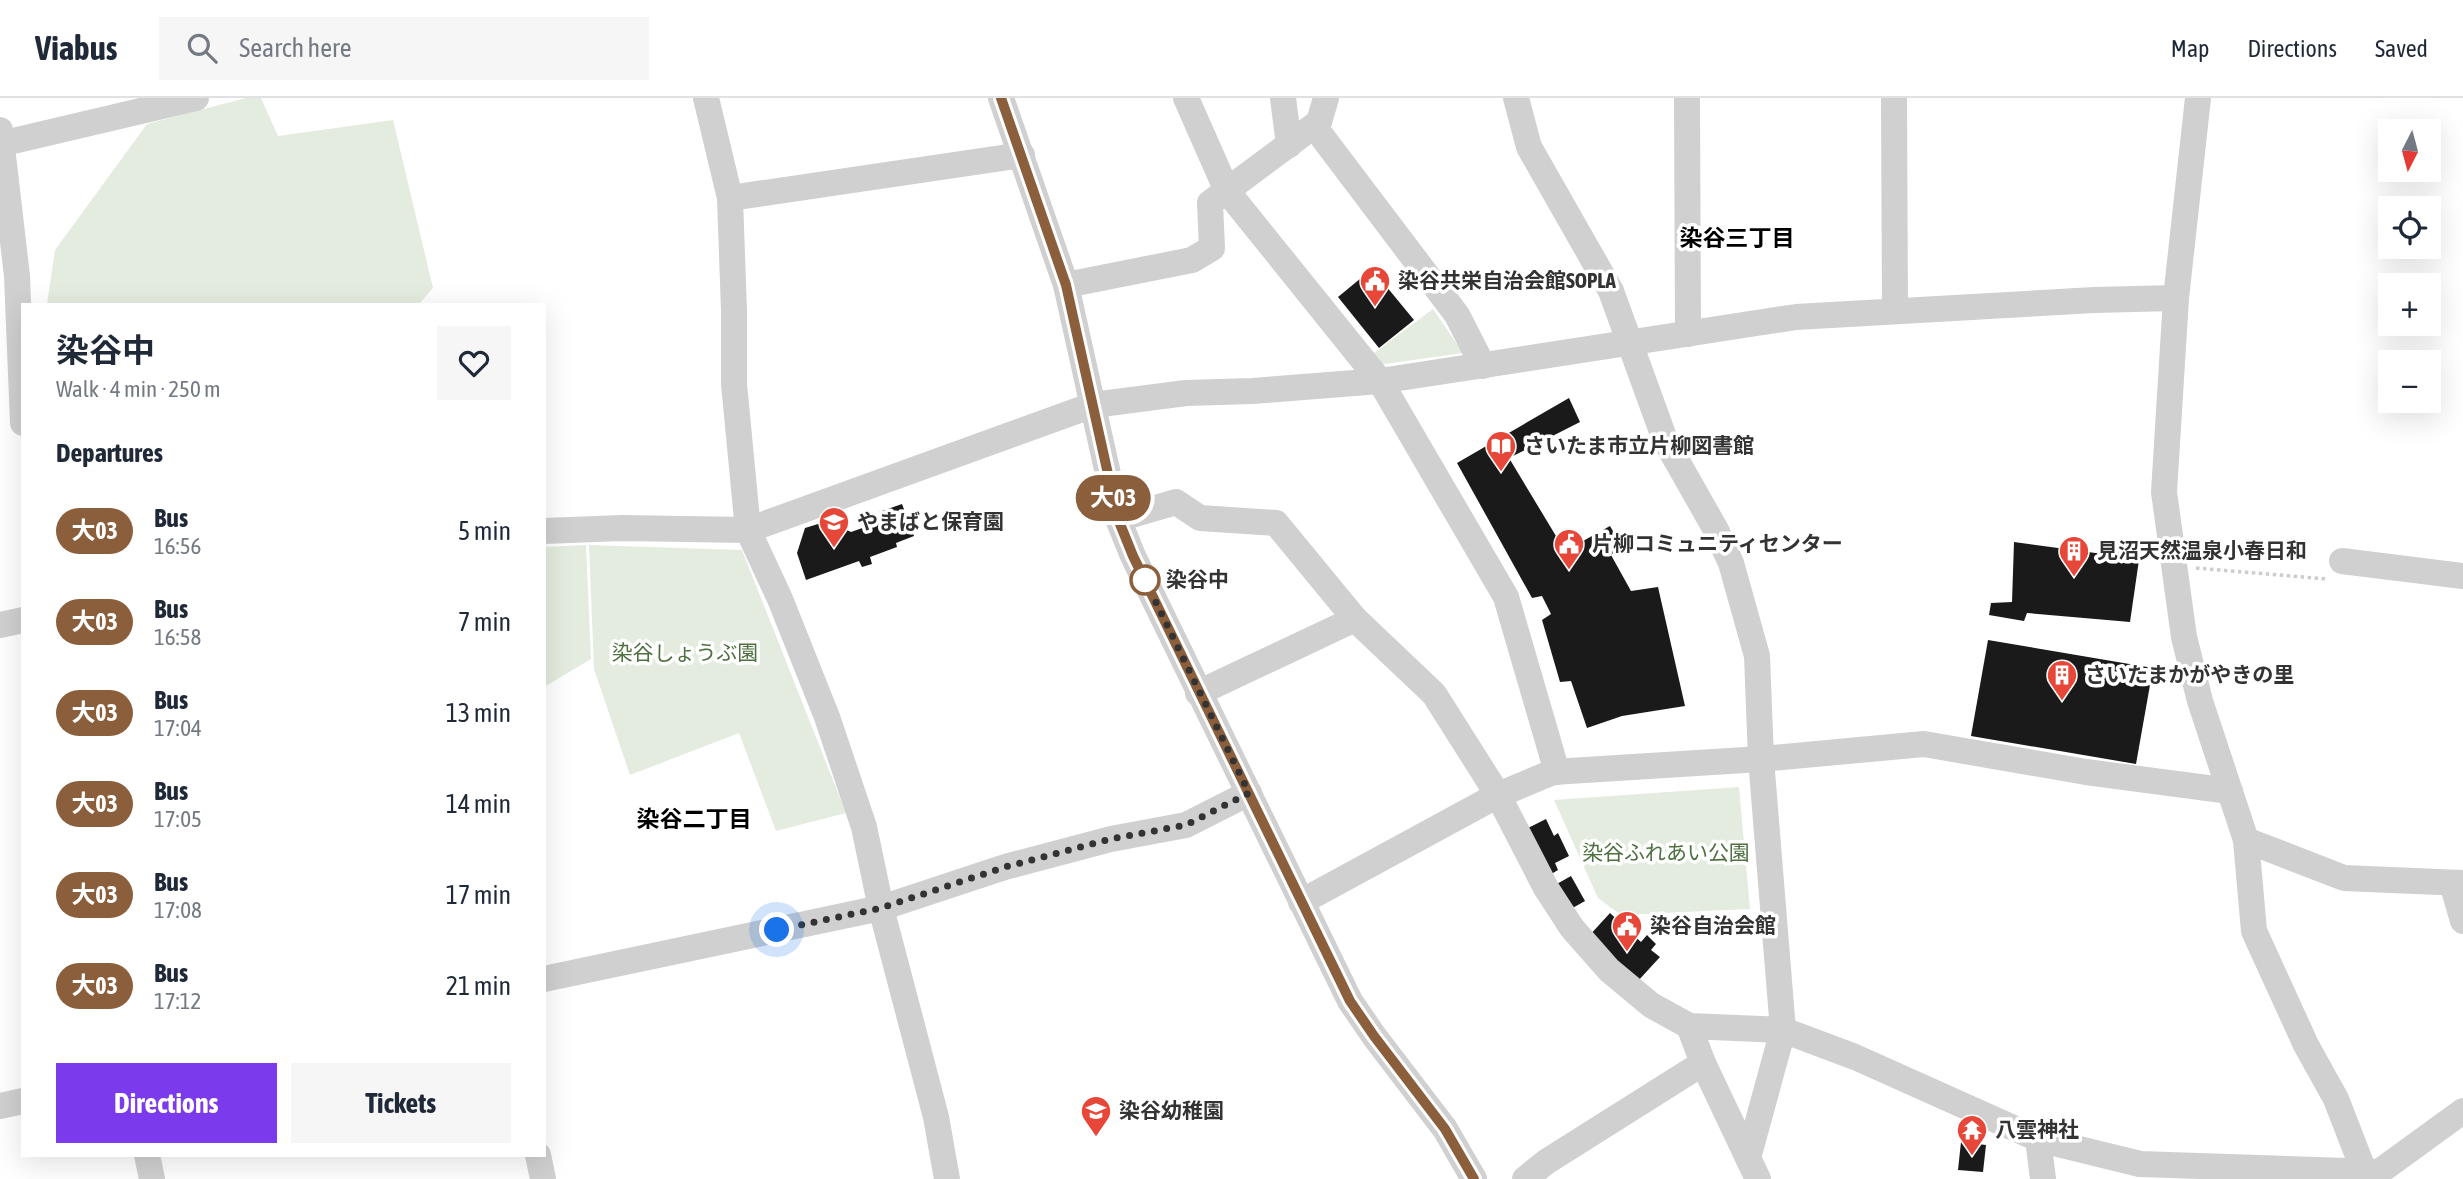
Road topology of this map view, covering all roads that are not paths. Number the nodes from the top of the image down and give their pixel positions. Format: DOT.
graph roads {
  1 [pos="196,98"];
  2 [pos="706,98"];
  3 [pos="1001,98"];
  4 [pos="1186,98"];
  5 [pos="1283,98"];
  6 [pos="1326,98"];
  7 [pos="1516,98"];
  8 [pos="1687,98"];
  9 [pos="1894,98"];
  10 [pos="2198,98"];
  11 [pos="1314,126"];
  12 [pos="1,139"];
  13 [pos="1289,145"];
  14 [pos="1022,155"];
  15 [pos="1227,191"];
  16 [pos="730,198"];
  17 [pos="1066,285"];
  18 [pos="2176,298"];
  19 [pos="1895,311"];
  20 [pos="1688,334"];
  21 [pos="1631,344"];
  22 [pos="1483,366"];
  23 [pos="21,374"];
  24 [pos="1380,381"];
  25 [pos="1093,405"];
  26 [pos="1118,519"];
  27 [pos="748,530"];
  28 [pos="546,531"];
  29 [pos="2342,561"];
  30 [pos="2463,576"];
  31 [pos="1355,619"];
  32 [pos="21,620"];
  33 [pos="0,625"];
  34 [pos="1198,693"];
  35 [pos="1761,759"];
  36 [pos="1557,772"];
  37 [pos="2230,791"];
  38 [pos="1249,793"];
  39 [pos="1498,795"];
  40 [pos="2246,840"];
  41 [pos="2458,883"];
  42 [pos="1301,902"];
  43 [pos="881,908"];
  44 [pos="2463,921"];
  45 [pos="546,979"];
  46 [pos="1689,1026"];
  47 [pos="1783,1030"];
  48 [pos="1703,1063"];
  49 [pos="21,1101"];
  50 [pos="0,1106"];
  51 [pos="2463,1111"];
  52 [pos="2038,1139"];
  53 [pos="147,1157"];
  54 [pos="538,1157"];
  55 [pos="1753,1169"];
  56 [pos="2366,1175"];
  57 [pos="152,1179"];
  58 [pos="543,1179"];
  59 [pos="947,1179"];
  60 [pos="1474,1179"];
  61 [pos="1525,1179"];
  62 [pos="2043,1179"];
  1 -- 12 [label="street"];
  2 -- 16 [label="street"];
  3 -- 14 [label="street"];
  4 -- 15 [label="street"];
  5 -- 13 [label="street"];
  6 -- 11 [label="street"];
  7 -- 21 [label="street"];
  8 -- 20 [label="street"];
  9 -- 19 [label="street"];
  10 -- 18 [label="street"];
  11 -- 13 [label="street"];
  11 -- 22 [label="street"];
  12 -- 23 [label="street"];
  13 -- 15 [label="street"];
  14 -- 16 [label="street"];
  14 -- 17 [label="street"];
  15 -- 17 [label="street"];
  15 -- 24 [label="street"];
  16 -- 27 [label="street"];
  17 -- 25 [label="street"];
  18 -- 19 [label="street"];
  18 -- 37 [label="street"];
  19 -- 20 [label="street"];
  20 -- 21 [label="street"];
  21 -- 22 [label="street"];
  21 -- 35 [label="street"];
  22 -- 24 [label="street"];
  24 -- 25 [label="street"];
  24 -- 36 [label="street"];
  25 -- 26 [label="street"];
  25 -- 27 [label="street"];
  26 -- 31 [label="street"];
  26 -- 34 [label="street"];
  27 -- 28 [label="street"];
  27 -- 43 [label="street"];
  29 -- 30 [label="street"];
  31 -- 34 [label="street"];
  31 -- 39 [label="street"];
  32 -- 33 [label="street"];
  34 -- 38 [label="street"];
  35 -- 36 [label="street"];
  35 -- 37 [label="street"];
  35 -- 47 [label="street"];
  36 -- 39 [label="street"];
  37 -- 40 [label="street"];
  38 -- 42 [label="street"];
  38 -- 43 [label="street"];
  39 -- 42 [label="street"];
  39 -- 46 [label="street"];
  40 -- 41 [label="street"];
  40 -- 56 [label="street"];
  41 -- 44 [label="street"];
  42 -- 60 [label="street"];
  43 -- 45 [label="street"];
  43 -- 59 [label="street"];
  46 -- 47 [label="street"];
  46 -- 48 [label="street"];
  47 -- 52 [label="street"];
  47 -- 55 [label="street"];
  48 -- 55 [label="street"];
  48 -- 61 [label="street"];
  49 -- 50 [label="street"];
  51 -- 56 [label="street"];
  52 -- 56 [label="street"];
  52 -- 62 [label="street"];
  53 -- 57 [label="street"];
  54 -- 58 [label="street"];
}
